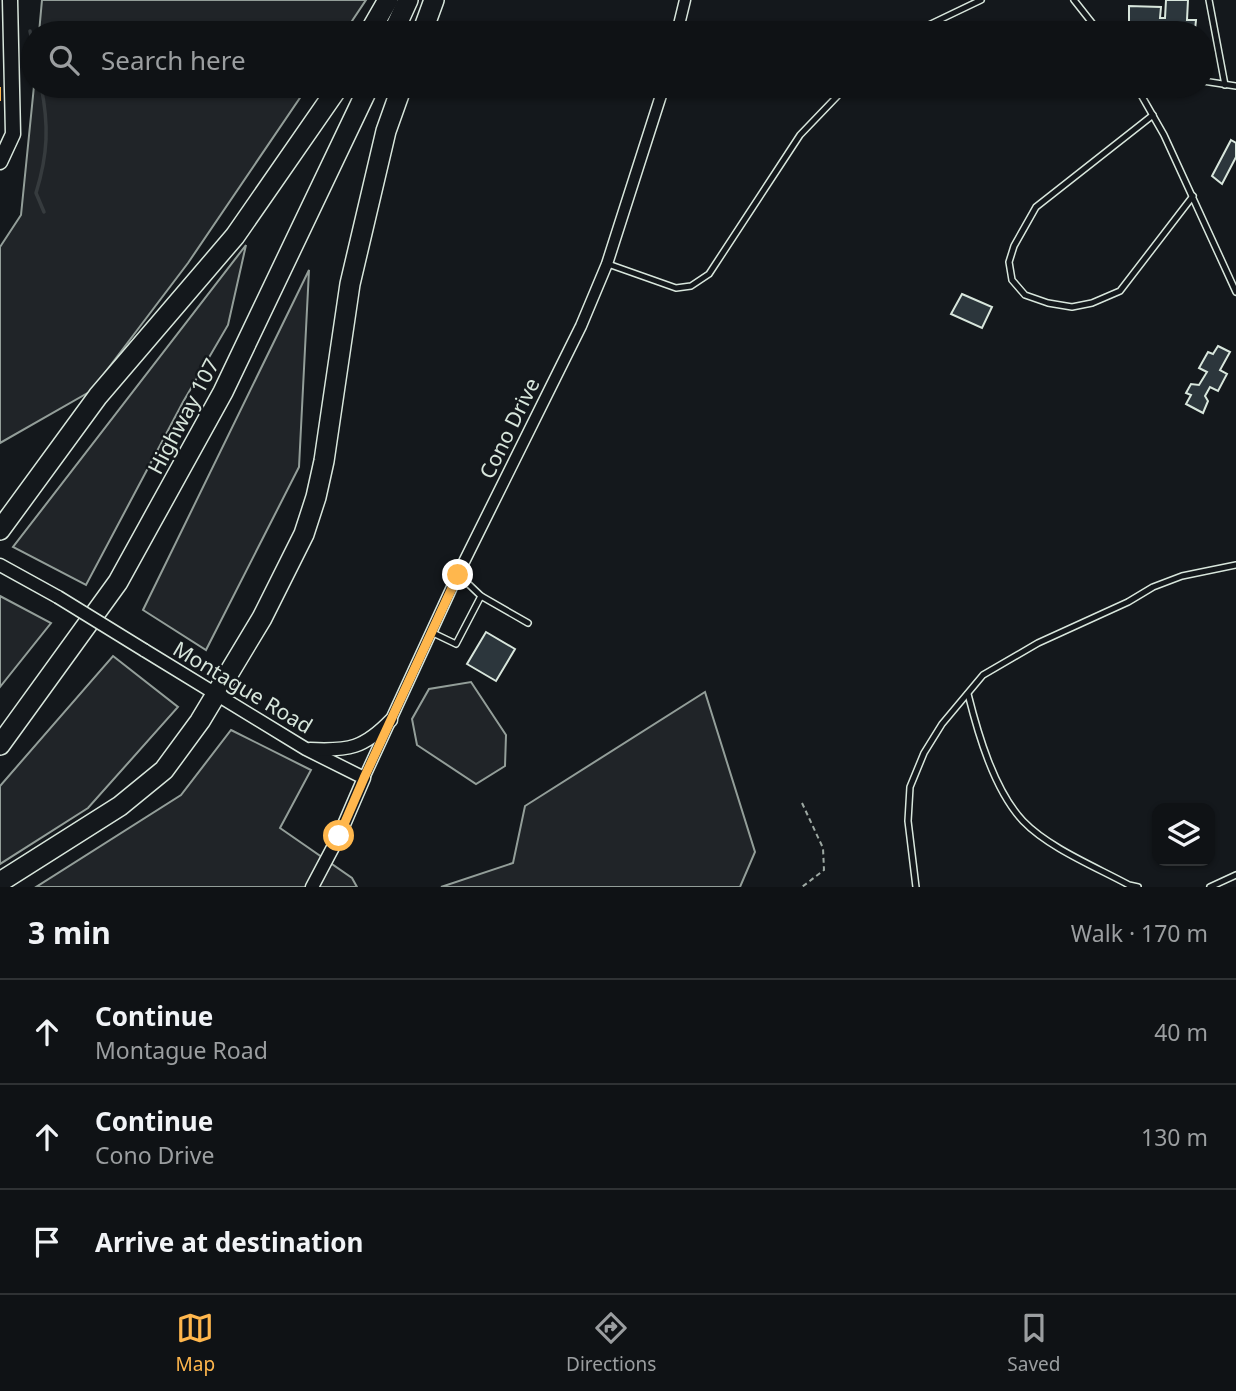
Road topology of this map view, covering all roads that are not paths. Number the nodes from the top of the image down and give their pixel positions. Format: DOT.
graph roads {
  1 [pos="10,0"];
  2 [pos="388,0"];
  3 [pos="408,0"];
  4 [pos="434,0"];
  5 [pos="685,0"];
  6 [pos="981,0"];
  7 [pos="1074,0"];
  8 [pos="1209,0"];
  9 [pos="376,21"];
  10 [pos="398,21"];
  11 [pos="426,21"];
  12 [pos="680,21"];
  13 [pos="937,21"];
  14 [pos="1091,21"];
  15 [pos="1213,21"];
  16 [pos="1215,30"];
  17 [pos="1215,83"];
  18 [pos="1226,85"];
  19 [pos="1236,86"];
  20 [pos="331,98"];
  21 [pos="363,98"];
  22 [pos="398,98"];
  23 [pos="660,98"];
  24 [pos="835,98"];
  25 [pos="1143,98"];
  26 [pos="1153,115"];
  27 [pos="0,162"];
  28 [pos="1193,196"];
  29 [pos="607,264"];
  30 [pos="1236,292"];
  31 [pos="0,530"];
  32 [pos="0,565"];
  33 [pos="1236,565"];
  34 [pos="458,575"];
  35 [pos="481,596"];
  36 [pos="528,623"];
  37 [pos="432,632"];
  38 [pos="217,692"];
  39 [pos="968,694"];
  40 [pos="391,720"];
  41 [pos="0,746"];
  42 [pos="306,749"];
  43 [pos="364,778"];
  44 [pos="1236,876"];
  45 [pos="0,882"];
  46 [pos="313,887"];
  47 [pos="916,887"];
  48 [pos="1138,887"];
  49 [pos="1210,887"];
  1 -- 27 [label="main road"];
  2 -- 9 [label="highway"];
  3 -- 10 [label="highway"];
  4 -- 11 [label="highway"];
  5 -- 12 [label="street"];
  6 -- 13 [label="lane"];
  7 -- 14 [label="lane"];
  8 -- 15 [label="lane"];
  16 -- 18 [label="lane"];
  17 -- 18 [label="lane"];
  18 -- 19 [label="lane"];
  20 -- 31 [label="highway"];
  21 -- 41 [label="highway, Highway 107"];
  22 -- 38 [label="highway"];
  23 -- 29 [label="street, Cono Drive"];
  24 -- 29 [label="lane"];
  25 -- 26 [label="lane"];
  26 -- 28 [label="lane"];
  26 -- 28 [label="lane"];
  28 -- 30 [label="lane"];
  29 -- 34 [label="street, Cono Drive"];
  32 -- 38 [label="street, Montague Road, bridge"];
  33 -- 39 [label="lane"];
  34 -- 35 [label="lane"];
  34 -- 37 [label="street, Cono Drive"];
  35 -- 36 [label="lane"];
  35 -- 37 [label="lane"];
  37 -- 40 [label="street, Cono Drive"];
  38 -- 42 [label="street, Montague Road"];
  38 -- 45 [label="highway"];
  39 -- 47 [label="lane"];
  39 -- 48 [label="lane"];
  40 -- 42 [label="street"];
  40 -- 43 [label="street, Cono Drive"];
  42 -- 43 [label="street, Montague Road"];
  43 -- 46 [label="street"];
  44 -- 49 [label="lane"];
}
